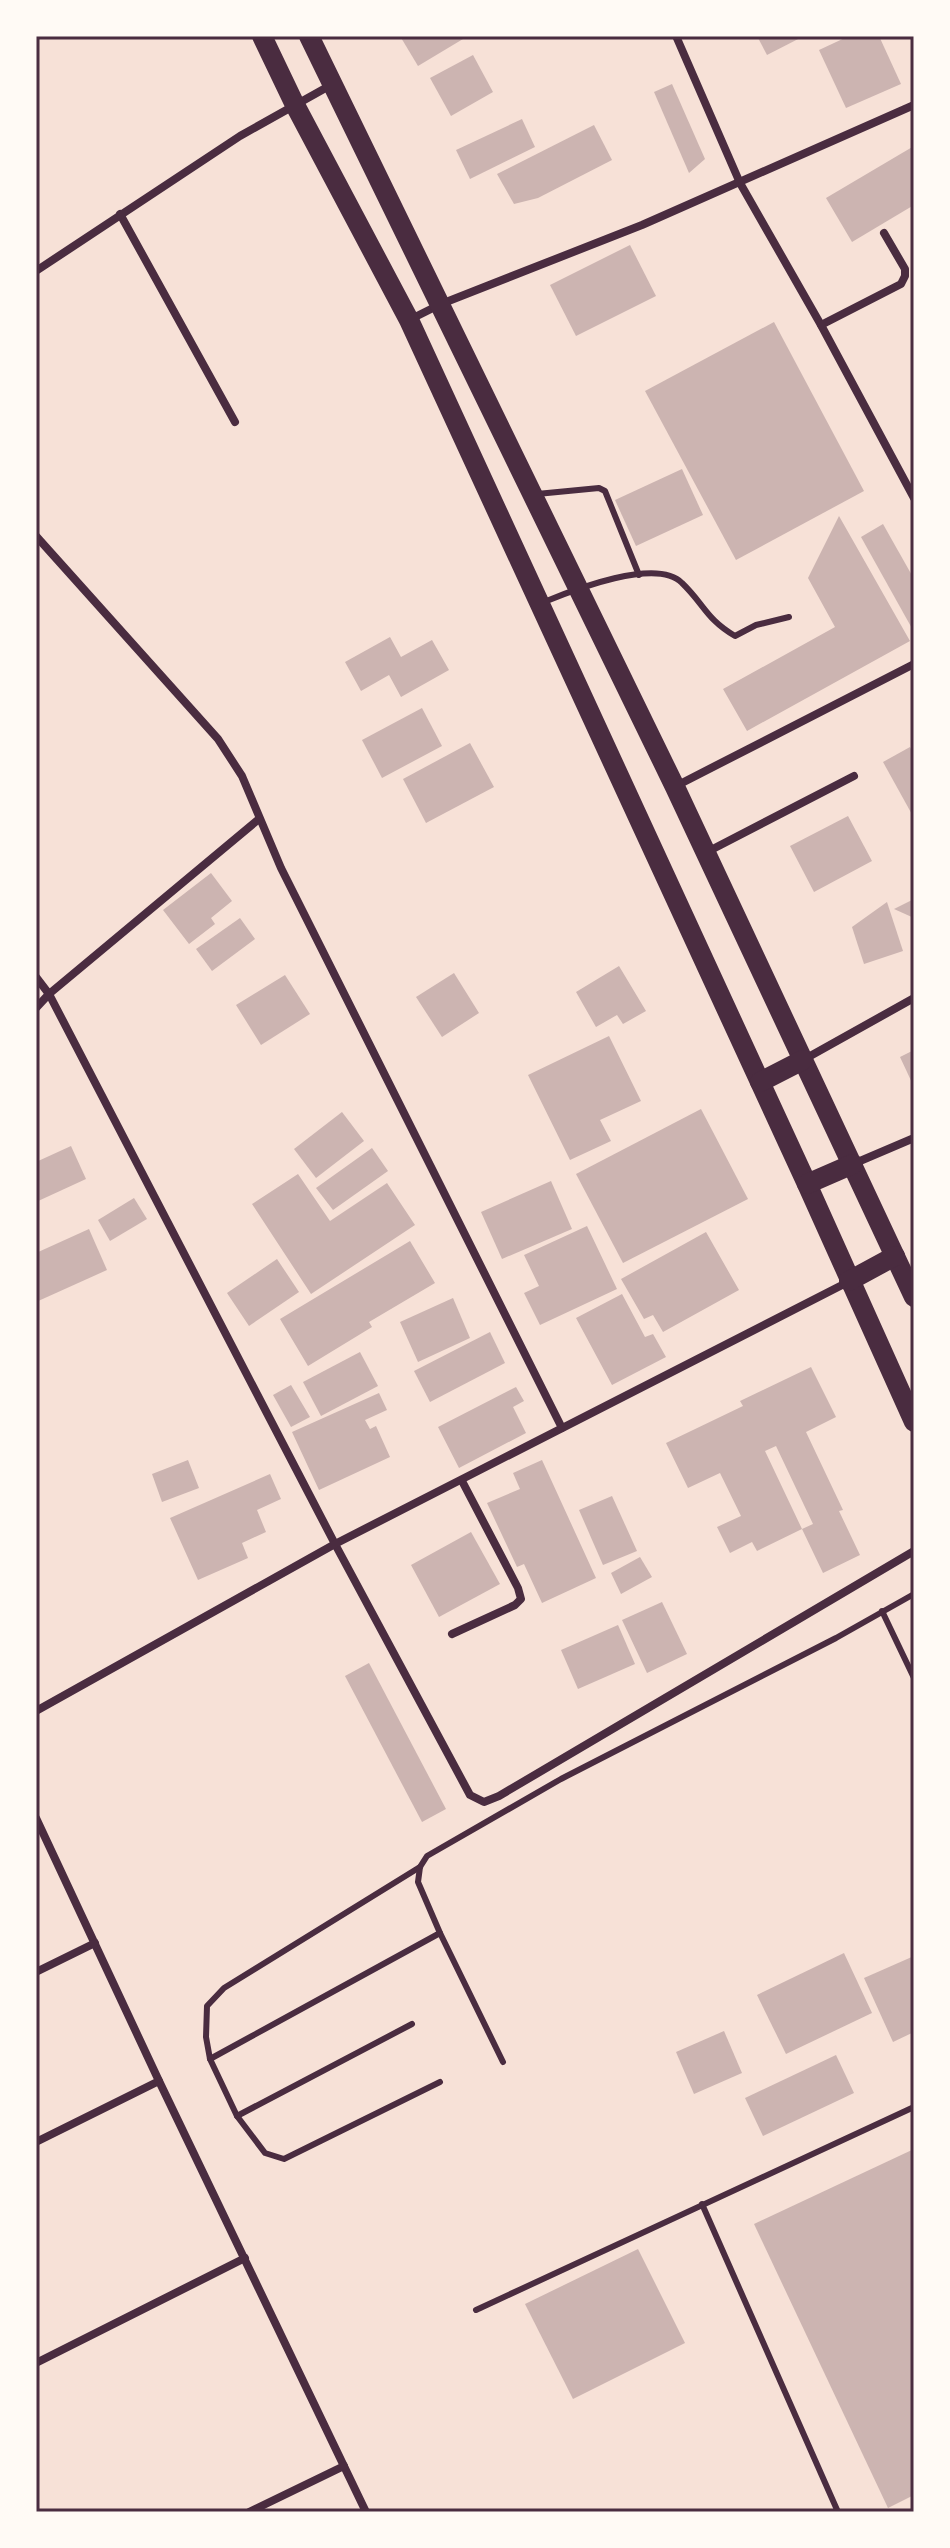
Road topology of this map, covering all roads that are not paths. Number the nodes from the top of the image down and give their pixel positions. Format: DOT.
graph roads {
  1 [pos="262,36"];
  2 [pos="309,36"];
  3 [pos="676,36"];
  4 [pos="331,85"];
  5 [pos="914,105"];
  6 [pos="286,109"];
  7 [pos="740,183"];
  8 [pos="120,214"];
  9 [pos="884,233"];
  10 [pos="36,271"];
  11 [pos="441,304"];
  12 [pos="409,320"];
  13 [pos="821,325"];
  14 [pos="235,422"];
  15 [pos="533,495"];
  16 [pos="914,498"];
  17 [pos="36,536"];
  18 [pos="639,575"];
  19 [pos="579,588"];
  20 [pos="541,604"];
  21 [pos="789,617"];
  22 [pos="914,664"];
  23 [pos="854,776"];
  24 [pos="675,787"];
  25 [pos="259,819"];
  26 [pos="706,852"];
  27 [pos="36,977"];
  28 [pos="49,994"];
  29 [pos="914,998"];
  30 [pos="36,1008"];
  31 [pos="803,1060"];
  32 [pos="760,1082"];
  33 [pos="914,1138"];
  34 [pos="853,1164"];
  35 [pos="807,1184"];
  36 [pos="895,1256"];
  37 [pos="849,1281"];
  38 [pos="914,1297"];
  39 [pos="909,1398"];
  40 [pos="914,1422"];
  41 [pos="562,1428"];
  42 [pos="462,1481"];
  43 [pos="335,1544"];
  44 [pos="914,1551"];
  45 [pos="914,1594"];
  46 [pos="882,1611"];
  47 [pos="452,1634"];
  48 [pos="914,1678"];
  49 [pos="36,1711"];
  50 [pos="36,1818"];
  51 [pos="420,1867"];
  52 [pos="440,1933"];
  53 [pos="95,1943"];
  54 [pos="36,1972"];
  55 [pos="412,2024"];
  56 [pos="210,2059"];
  57 [pos="503,2062"];
  58 [pos="159,2081"];
  59 [pos="440,2082"];
  60 [pos="914,2107"];
  61 [pos="237,2116"];
  62 [pos="36,2142"];
  63 [pos="702,2204"];
  64 [pos="245,2258"];
  65 [pos="476,2310"];
  66 [pos="36,2363"];
  67 [pos="344,2466"];
  68 [pos="249,2512"];
  69 [pos="366,2512"];
  70 [pos="838,2512"];
  1 -- 6 [label="main road"];
  2 -- 4 [label="main road"];
  3 -- 7 [label="street"];
  4 -- 6 [label="street"];
  4 -- 11 [label="main road"];
  5 -- 7 [label="street"];
  6 -- 8 [label="street"];
  6 -- 12 [label="main road"];
  7 -- 11 [label="street"];
  7 -- 13 [label="street"];
  8 -- 10 [label="street"];
  8 -- 14 [label="street"];
  9 -- 13 [label="street"];
  11 -- 12 [label="street"];
  11 -- 15 [label="main road"];
  12 -- 20 [label="main road"];
  13 -- 16 [label="street"];
  15 -- 18 [label="lane"];
  15 -- 19 [label="main road"];
  17 -- 25 [label="street"];
  18 -- 19 [label="lane"];
  18 -- 21 [label="lane"];
  19 -- 20 [label="lane"];
  19 -- 24 [label="main road"];
  20 -- 32 [label="main road"];
  22 -- 24 [label="street"];
  23 -- 26 [label="street"];
  24 -- 26 [label="main road"];
  25 -- 28 [label="street"];
  25 -- 41 [label="street"];
  26 -- 31 [label="main road"];
  27 -- 28 [label="street"];
  28 -- 30 [label="street"];
  28 -- 43 [label="street"];
  29 -- 31 [label="street"];
  31 -- 32 [label="main road"];
  31 -- 34 [label="main road"];
  32 -- 35 [label="main road"];
  33 -- 34 [label="street"];
  34 -- 35 [label="main road"];
  34 -- 36 [label="main road"];
  35 -- 37 [label="main road"];
  36 -- 37 [label="main road"];
  36 -- 38 [label="main road"];
  37 -- 39 [label="main road"];
  37 -- 41 [label="street"];
  39 -- 40 [label="main road"];
  41 -- 42 [label="street"];
  42 -- 43 [label="street"];
  42 -- 47 [label="street"];
  43 -- 44 [label="street"];
  43 -- 49 [label="street"];
  45 -- 46 [label="lane"];
  46 -- 48 [label="lane"];
  46 -- 51 [label="lane"];
  50 -- 53 [label="street"];
  51 -- 52 [label="lane"];
  51 -- 56 [label="lane"];
  52 -- 56 [label="lane"];
  52 -- 57 [label="lane"];
  53 -- 54 [label="street"];
  53 -- 58 [label="street"];
  55 -- 61 [label="lane"];
  56 -- 61 [label="lane"];
  58 -- 62 [label="street"];
  58 -- 64 [label="street"];
  59 -- 61 [label="lane"];
  60 -- 63 [label="lane"];
  63 -- 65 [label="lane"];
  63 -- 70 [label="lane"];
  64 -- 66 [label="street"];
  64 -- 67 [label="street"];
  67 -- 68 [label="street"];
  67 -- 69 [label="street"];
}
